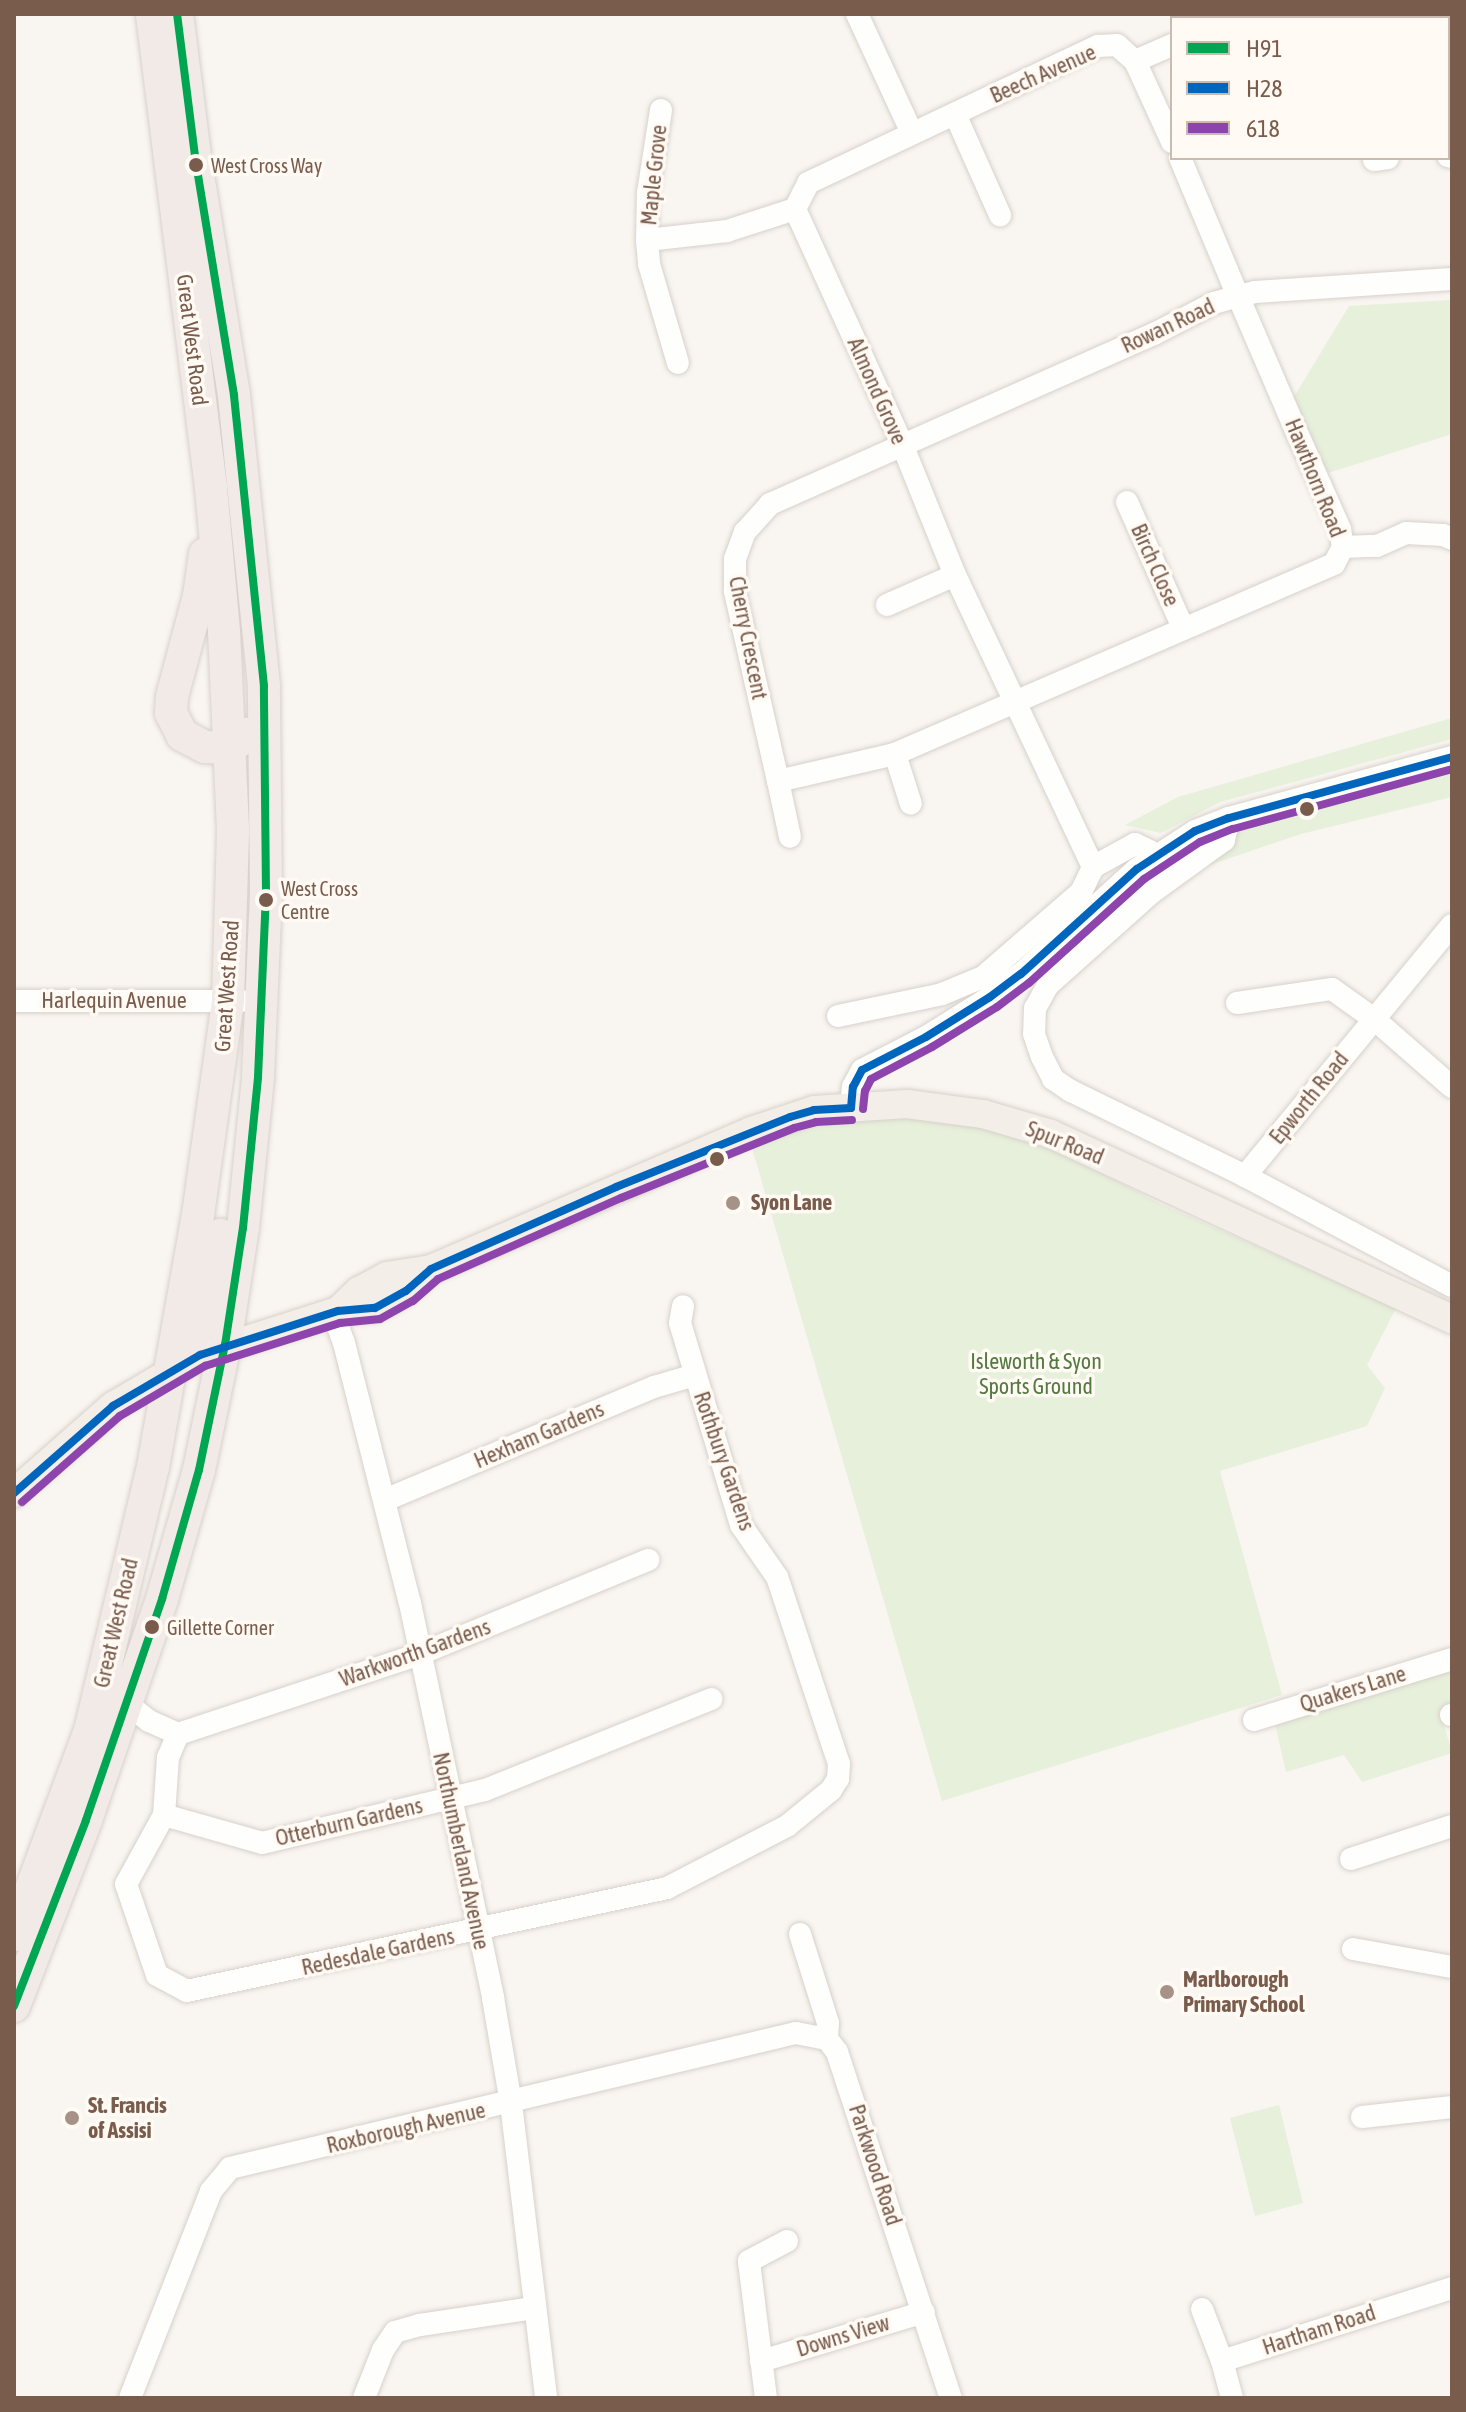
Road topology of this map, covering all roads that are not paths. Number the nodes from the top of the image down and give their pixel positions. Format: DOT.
graph roads {
  1 [pos="152,14"];
  2 [pos="177,14"];
  3 [pos="857,14"];
  4 [pos="1170,46"];
  5 [pos="1135,61"];
  6 [pos="661,110"];
  7 [pos="955,114"];
  8 [pos="912,133"];
  9 [pos="1170,134"];
  10 [pos="1182,160"];
  11 [pos="795,209"];
  12 [pos="1000,215"];
  13 [pos="647,240"];
  14 [pos="1452,279"];
  15 [pos="1238,296"];
  16 [pos="678,363"];
  17 [pos="902,444"];
  18 [pos="211,488"];
  19 [pos="1127,502"];
  20 [pos="1452,539"];
  21 [pos="1343,547"];
  22 [pos="955,575"];
  23 [pos="887,605"];
  24 [pos="1183,628"];
  25 [pos="264,686"];
  26 [pos="1013,702"];
  27 [pos="231,748"];
  28 [pos="895,754"];
  29 [pos="1452,757"];
  30 [pos="778,781"];
  31 [pos="911,804"];
  32 [pos="1229,818"];
  33 [pos="790,837"];
  34 [pos="1158,855"];
  35 [pos="1093,867"];
  36 [pos="1452,925"];
  37 [pos="14,1001"];
  38 [pos="228,1001"];
  39 [pos="263,1001"];
  40 [pos="1237,1003"];
  41 [pos="838,1016"];
  42 [pos="1374,1019"];
  43 [pos="1452,1087"];
  44 [pos="851,1108"];
  45 [pos="251,1150"];
  46 [pos="1245,1176"];
  47 [pos="1452,1286"];
  48 [pos="683,1306"];
  49 [pos="335,1312"];
  50 [pos="1451,1314"];
  51 [pos="225,1345"];
  52 [pos="172,1369"];
  53 [pos="695,1375"];
  54 [pos="14,1493"];
  55 [pos="385,1500"];
  56 [pos="648,1560"];
  57 [pos="130,1567"];
  58 [pos="420,1654"];
  59 [pos="1452,1659"];
  60 [pos="711,1699"];
  61 [pos="126,1703"];
  62 [pos="1254,1720"];
  63 [pos="178,1734"];
  64 [pos="831,1790"];
  65 [pos="449,1799"];
  66 [pos="164,1815"];
  67 [pos="1452,1826"];
  68 [pos="1351,1859"];
  69 [pos="479,1931"];
  70 [pos="800,1934"];
  71 [pos="14,1935"];
  72 [pos="1353,1949"];
  73 [pos="1452,1967"];
  74 [pos="14,2006"];
  75 [pos="827,2039"];
  76 [pos="511,2103"];
  77 [pos="1452,2107"];
  78 [pos="1362,2117"];
  79 [pos="787,2241"];
  80 [pos="1452,2288"];
  81 [pos="534,2308"];
  82 [pos="1202,2309"];
  83 [pos="924,2312"];
  84 [pos="761,2361"];
  85 [pos="1222,2361"];
  86 [pos="130,2398"];
  87 [pos="364,2398"];
  88 [pos="546,2398"];
  89 [pos="766,2398"];
  90 [pos="951,2398"];
  91 [pos="1232,2398"];
  1 -- 18 [label="highway, Great West Road"];
  2 -- 25 [label="highway, Great West Road"];
  3 -- 8 [label="street"];
  4 -- 5 [label="street"];
  5 -- 7 [label="street, Beech Avenue"];
  5 -- 9 [label="street, Hawthorn Road"];
  6 -- 13 [label="street, Maple Grove"];
  7 -- 8 [label="street, Beech Avenue"];
  7 -- 12 [label="street"];
  8 -- 11 [label="street, Beech Avenue"];
  10 -- 15 [label="street, Hawthorn Road"];
  11 -- 13 [label="street, Maple Grove"];
  11 -- 17 [label="street, Almond Grove"];
  13 -- 16 [label="street, Maple Grove"];
  14 -- 15 [label="street, Rowan Road"];
  15 -- 17 [label="street, Rowan Road"];
  15 -- 21 [label="street, Hawthorn Road"];
  17 -- 22 [label="street, Almond Grove"];
  17 -- 30 [label="street, Cherry Crescent"];
  18 -- 27 [label="highway, Great West Road"];
  18 -- 27 [label="highway"];
  19 -- 24 [label="street, Birch Close"];
  20 -- 21 [label="street"];
  21 -- 24 [label="street, Hawthorn Road"];
  22 -- 23 [label="street"];
  22 -- 26 [label="street, Almond Grove"];
  24 -- 26 [label="street, Hawthorn Road"];
  25 -- 27 [label="highway"];
  25 -- 39 [label="highway, Great West Road"];
  26 -- 28 [label="street"];
  26 -- 35 [label="street, Almond Grove"];
  27 -- 38 [label="highway, Great West Road"];
  28 -- 30 [label="street"];
  28 -- 31 [label="street"];
  29 -- 32 [label="street"];
  30 -- 33 [label="street, Cherry Crescent"];
  32 -- 34 [label="street"];
  32 -- 46 [label="street"];
  34 -- 35 [label="street"];
  34 -- 44 [label="street"];
  35 -- 41 [label="street"];
  36 -- 42 [label="street, Epworth Road"];
  37 -- 38 [label="street, Harlequin Avenue"];
  38 -- 39 [label="street, Harlequin Avenue"];
  38 -- 52 [label="highway, Great West Road"];
  39 -- 45 [label="highway, Great West Road"];
  40 -- 42 [label="street"];
  42 -- 43 [label="street"];
  42 -- 46 [label="street, Epworth Road"];
  44 -- 49 [label="main road, Spur Road"];
  44 -- 50 [label="main road, Spur Road"];
  45 -- 51 [label="highway, Great West Road"];
  45 -- 52 [label="highway"];
  46 -- 47 [label="street"];
  48 -- 53 [label="street, Rothbury Gardens"];
  49 -- 51 [label="main road"];
  49 -- 55 [label="street, Northumberland Avenue"];
  51 -- 52 [label="main road"];
  51 -- 57 [label="highway"];
  51 -- 61 [label="highway, Great West Road"];
  52 -- 54 [label="main road"];
  52 -- 57 [label="highway, Great West Road"];
  53 -- 55 [label="street, Hexham Gardens"];
  53 -- 64 [label="street, Rothbury Gardens"];
  55 -- 58 [label="street, Northumberland Avenue"];
  56 -- 58 [label="street, Warkworth Gardens"];
  57 -- 71 [label="highway, Great West Road"];
  58 -- 63 [label="street, Warkworth Gardens"];
  58 -- 65 [label="street, Northumberland Avenue"];
  59 -- 62 [label="street, Quakers Lane"];
  60 -- 65 [label="street, Otterburn Gardens"];
  61 -- 63 [label="street"];
  61 -- 74 [label="highway, Great West Road"];
  63 -- 66 [label="street, Redesdale Gardens"];
  64 -- 69 [label="street, Redesdale Gardens"];
  65 -- 66 [label="street, Otterburn Gardens"];
  65 -- 69 [label="street, Northumberland Avenue"];
  66 -- 69 [label="street, Redesdale Gardens"];
  67 -- 68 [label="street"];
  69 -- 76 [label="street, Northumberland Avenue"];
  70 -- 75 [label="street, Parkwood Road"];
  72 -- 73 [label="street"];
  75 -- 76 [label="street, Roxborough Avenue"];
  75 -- 83 [label="street, Parkwood Road"];
  76 -- 81 [label="street, Northumberland Avenue"];
  76 -- 86 [label="street, Roxborough Avenue"];
  77 -- 78 [label="street"];
  79 -- 84 [label="street"];
  80 -- 85 [label="street, Hartham Road"];
  81 -- 87 [label="street"];
  81 -- 88 [label="street, Northumberland Avenue"];
  82 -- 85 [label="street"];
  83 -- 84 [label="street, Downs View"];
  83 -- 90 [label="street, Parkwood Road"];
  84 -- 89 [label="street"];
  85 -- 91 [label="street"];
}
